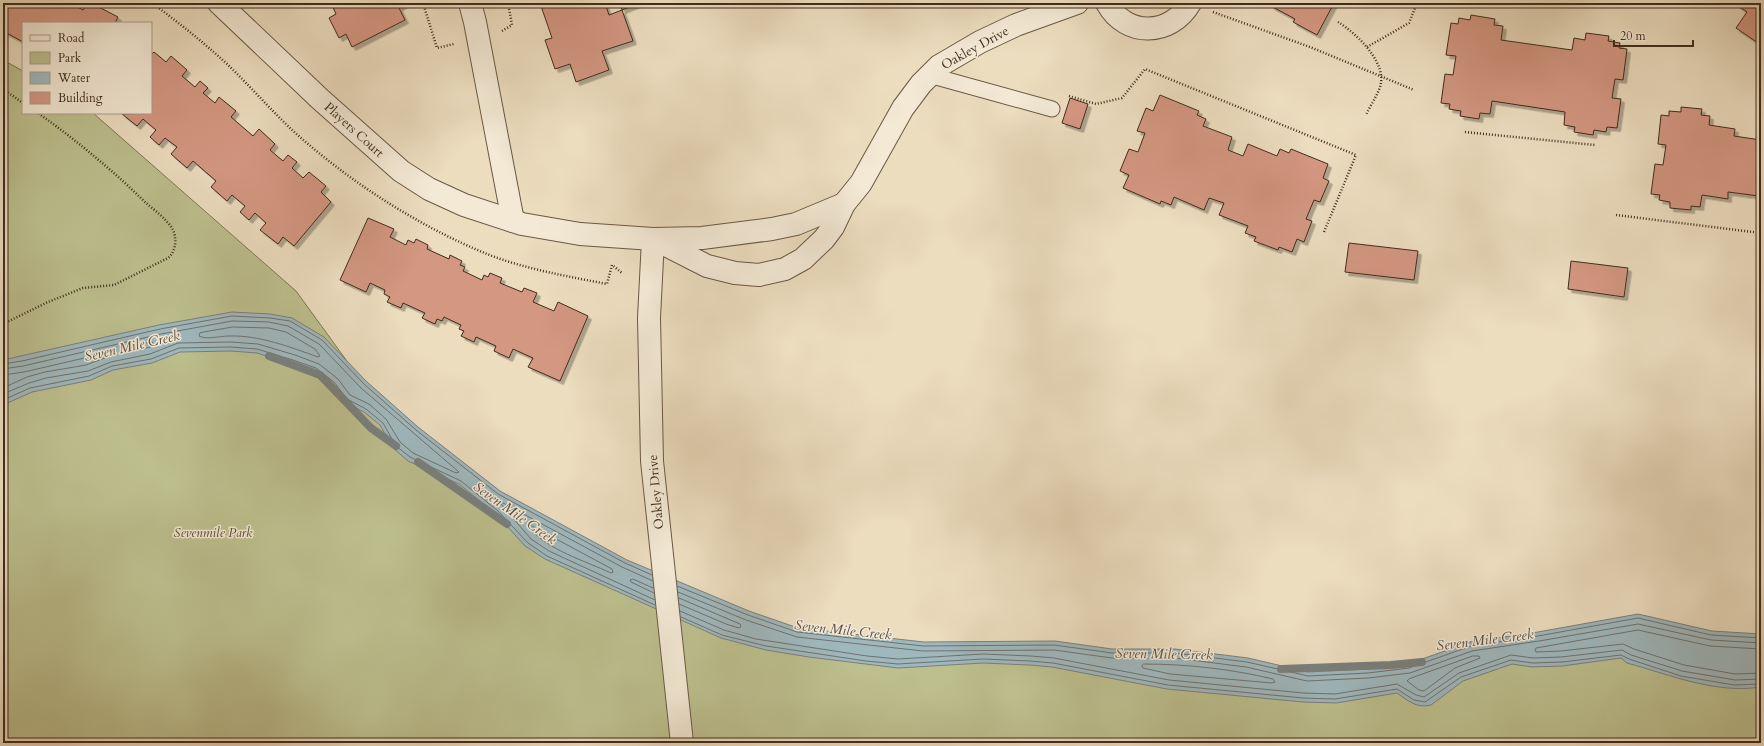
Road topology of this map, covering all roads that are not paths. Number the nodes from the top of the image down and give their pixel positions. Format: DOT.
graph roads {
  1 [pos="219,3"];
  2 [pos="470,3"];
  3 [pos="1077,3"];
  4 [pos="1107,3"];
  5 [pos="1190,3"];
  6 [pos="929,76"];
  7 [pos="1052,109"];
  8 [pos="844,204"];
  9 [pos="513,221"];
  10 [pos="653,239"];
  11 [pos="682,743"];
  1 -- 9 [label="street, Players Court"];
  2 -- 9 [label="street"];
  3 -- 6 [label="street, Oakley Drive"];
  4 -- 5 [label="street"];
  6 -- 7 [label="lane"];
  6 -- 8 [label="street, Oakley Drive"];
  8 -- 10 [label="street, Oakley Drive"];
  8 -- 10 [label="street, Oakley Drive"];
  9 -- 10 [label="street, Players Court"];
  10 -- 11 [label="street, Oakley Drive"];
}
